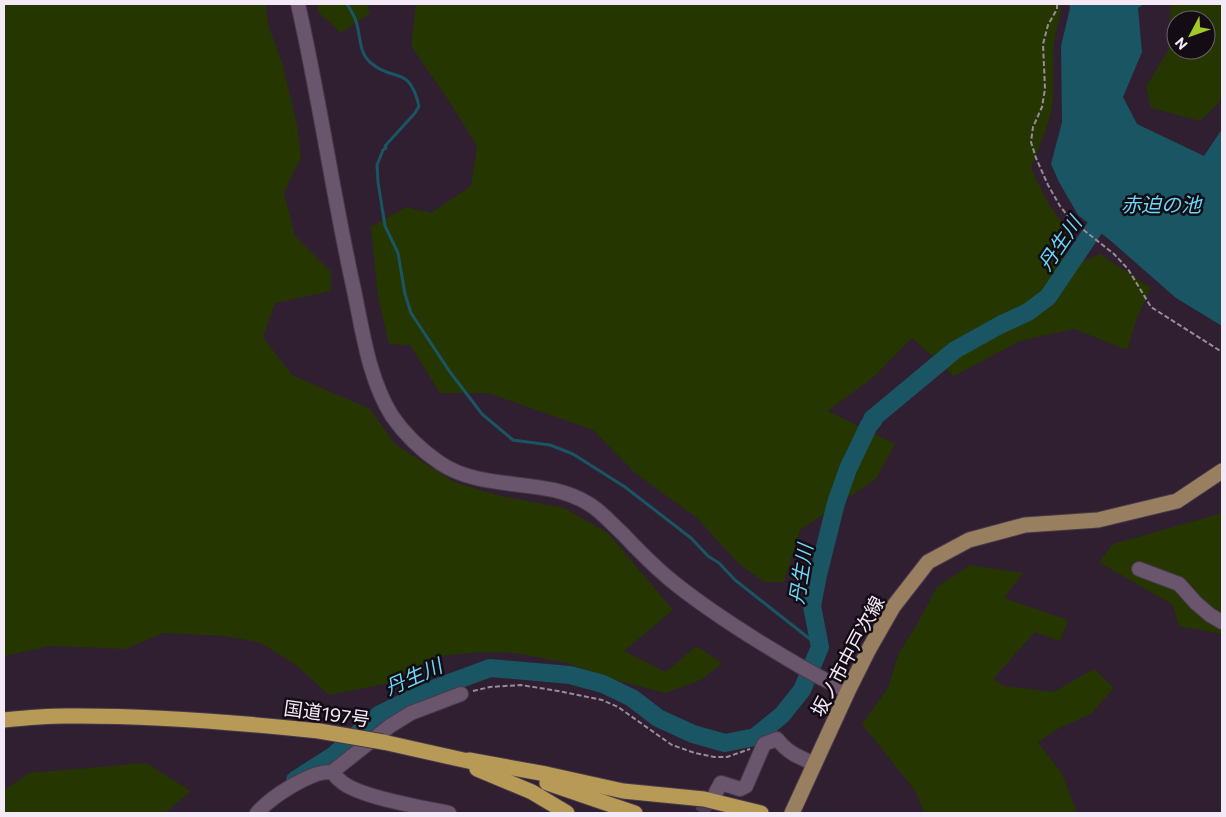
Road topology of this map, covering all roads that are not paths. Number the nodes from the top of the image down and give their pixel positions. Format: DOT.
graph roads {
  1 [pos="298,4"];
  2 [pos="1222,471"];
  3 [pos="1139,569"];
  4 [pos="1222,622"];
  5 [pos="848,691"];
  6 [pos="460,694"];
  7 [pos="4,720"];
  8 [pos="383,742"];
  9 [pos="469,760"];
  10 [pos="815,764"];
  11 [pos="332,772"];
  12 [pos="716,792"];
  13 [pos="256,813"];
  14 [pos="448,813"];
  15 [pos="567,813"];
  16 [pos="635,813"];
  17 [pos="761,813"];
  18 [pos="792,813"];
  1 -- 5 [label="street"];
  2 -- 5 [label="main road, 坂ノ市中戸次線"];
  3 -- 4 [label="street"];
  5 -- 10 [label="main road, 坂ノ市中戸次線"];
  6 -- 11 [label="street"];
  7 -- 8 [label="highway, 国道197号, bridge"];
  8 -- 9 [label="highway, 国道197号"];
  8 -- 15 [label="highway"];
  9 -- 16 [label="highway, 国道197号"];
  9 -- 17 [label="highway"];
  10 -- 12 [label="street"];
  10 -- 18 [label="main road, 坂ノ市中戸次線"];
  11 -- 13 [label="street"];
  11 -- 14 [label="street"];
}
